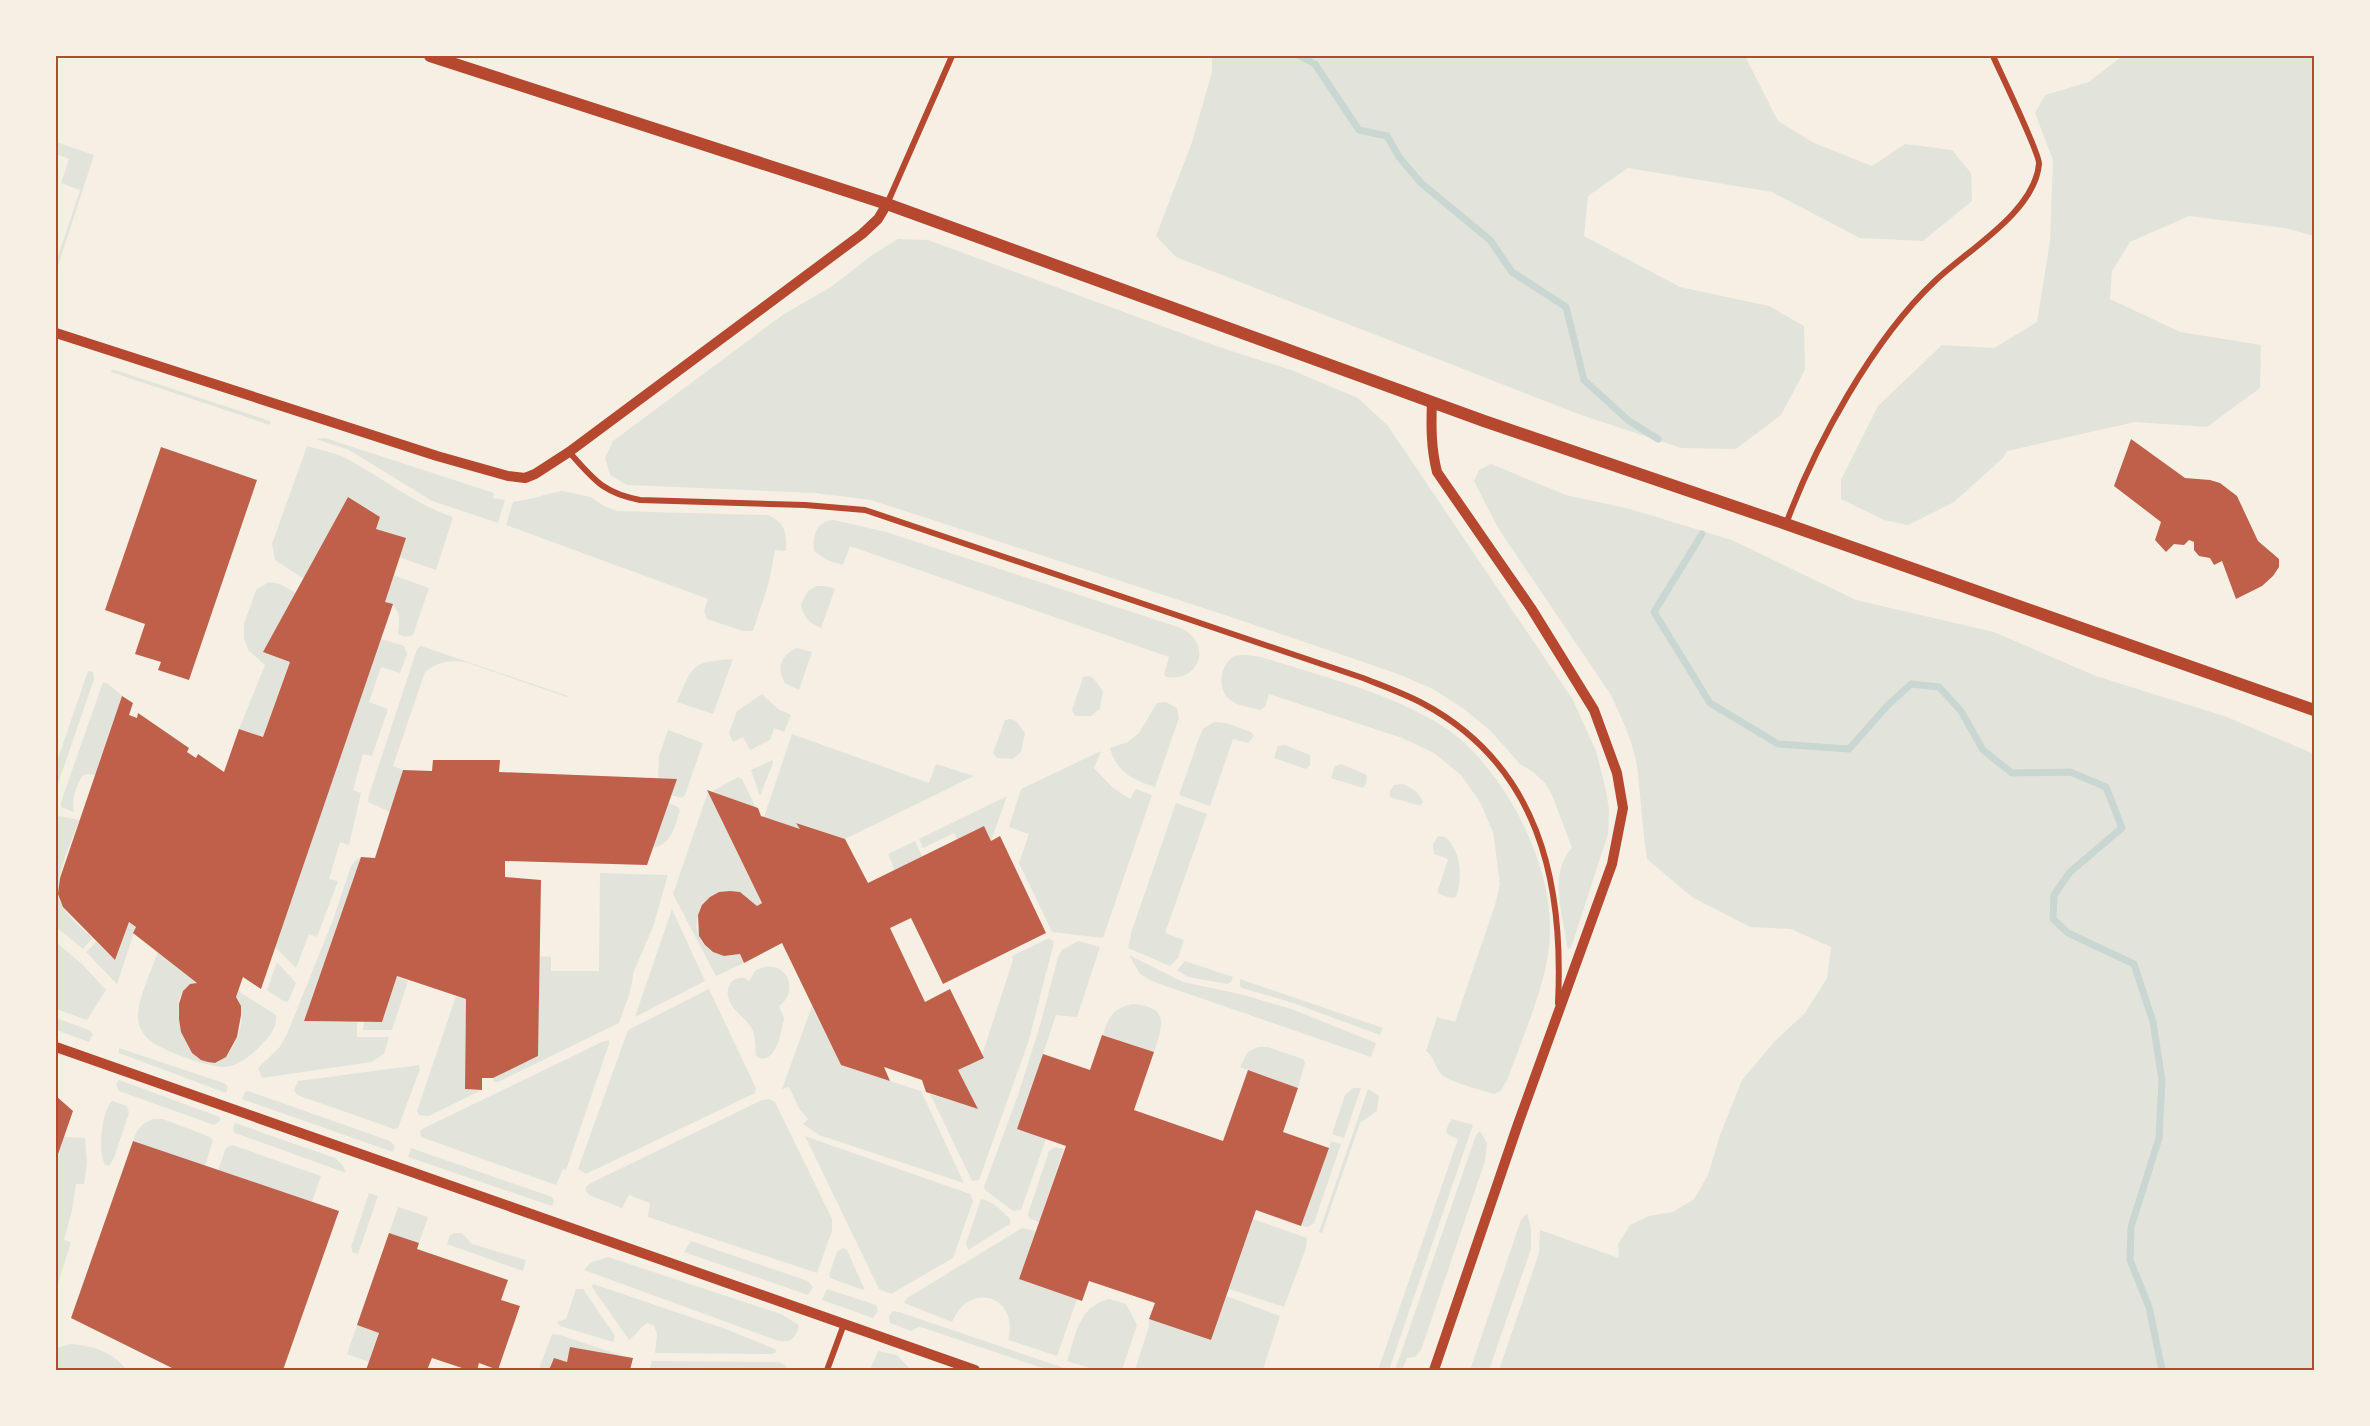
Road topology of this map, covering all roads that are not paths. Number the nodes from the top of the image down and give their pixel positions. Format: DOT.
graph roads {
  1 [pos="430,56"];
  2 [pos="952,56"];
  3 [pos="1993,56"];
  4 [pos="887,204"];
  5 [pos="56,333"];
  6 [pos="1432,402"];
  7 [pos="569,452"];
  8 [pos="1786,524"];
  9 [pos="2314,710"];
  10 [pos="1557,1016"];
  11 [pos="56,1047"];
  12 [pos="843,1324"];
  13 [pos="827,1371"];
  14 [pos="975,1371"];
  15 [pos="1434,1371"];
  1 -- 4 [label="main road"];
  2 -- 4 [label="street"];
  3 -- 8 [label="street"];
  4 -- 6 [label="main road"];
  4 -- 7 [label="street"];
  5 -- 7 [label="street"];
  6 -- 8 [label="main road"];
  6 -- 10 [label="street"];
  7 -- 10 [label="street"];
  8 -- 9 [label="main road"];
  10 -- 15 [label="street"];
  11 -- 12 [label="street"];
  12 -- 13 [label="street"];
  12 -- 14 [label="street"];
}
